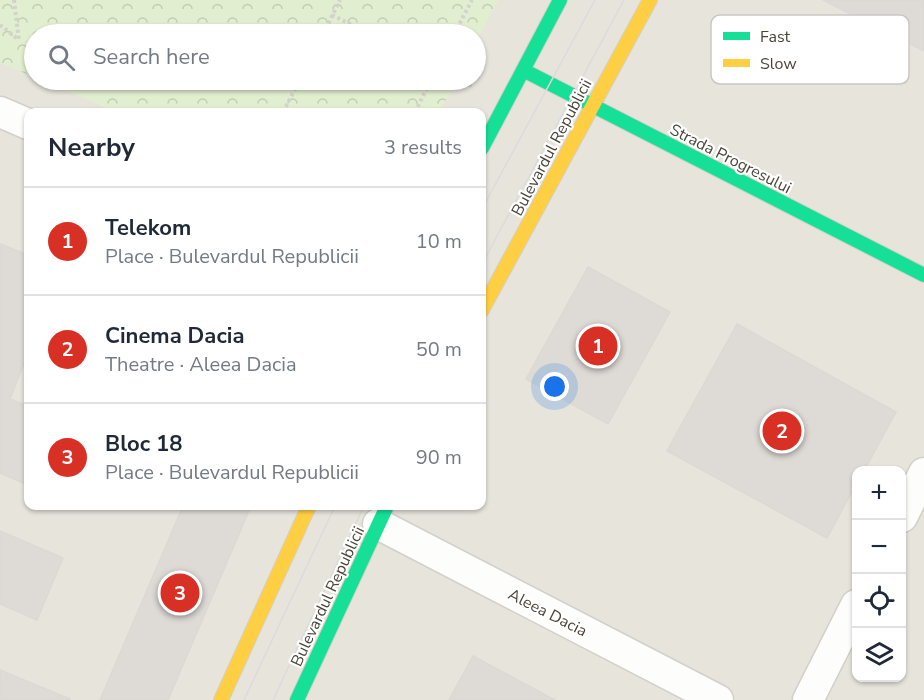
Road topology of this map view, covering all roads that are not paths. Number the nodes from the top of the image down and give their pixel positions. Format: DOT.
graph roads {
  1 [pos="560,0"];
  2 [pos="650,0"];
  3 [pos="523,70"];
  4 [pos="592,105"];
  5 [pos="486,140"];
  6 [pos="924,275"];
  7 [pos="486,303"];
  8 [pos="924,473"];
  9 [pos="906,509"];
  10 [pos="307,510"];
  11 [pos="382,515"];
  12 [pos="852,613"];
  13 [pos="221,700"];
  14 [pos="297,700"];
  15 [pos="718,700"];
  16 [pos="808,700"];
  1 -- 3 [label="main road"];
  2 -- 4 [label="main road, Bulevardul Republicii"];
  3 -- 4 [label="main road, Strada Progresului"];
  3 -- 5 [label="main road"];
  4 -- 6 [label="main road, Strada Progresului"];
  4 -- 7 [label="main road, Bulevardul Republicii"];
  8 -- 9 [label="street"];
  10 -- 13 [label="main road"];
  11 -- 14 [label="main road, Bulevardul Republicii"];
  11 -- 15 [label="street, Aleea Dacia"];
  12 -- 16 [label="street"];
}
